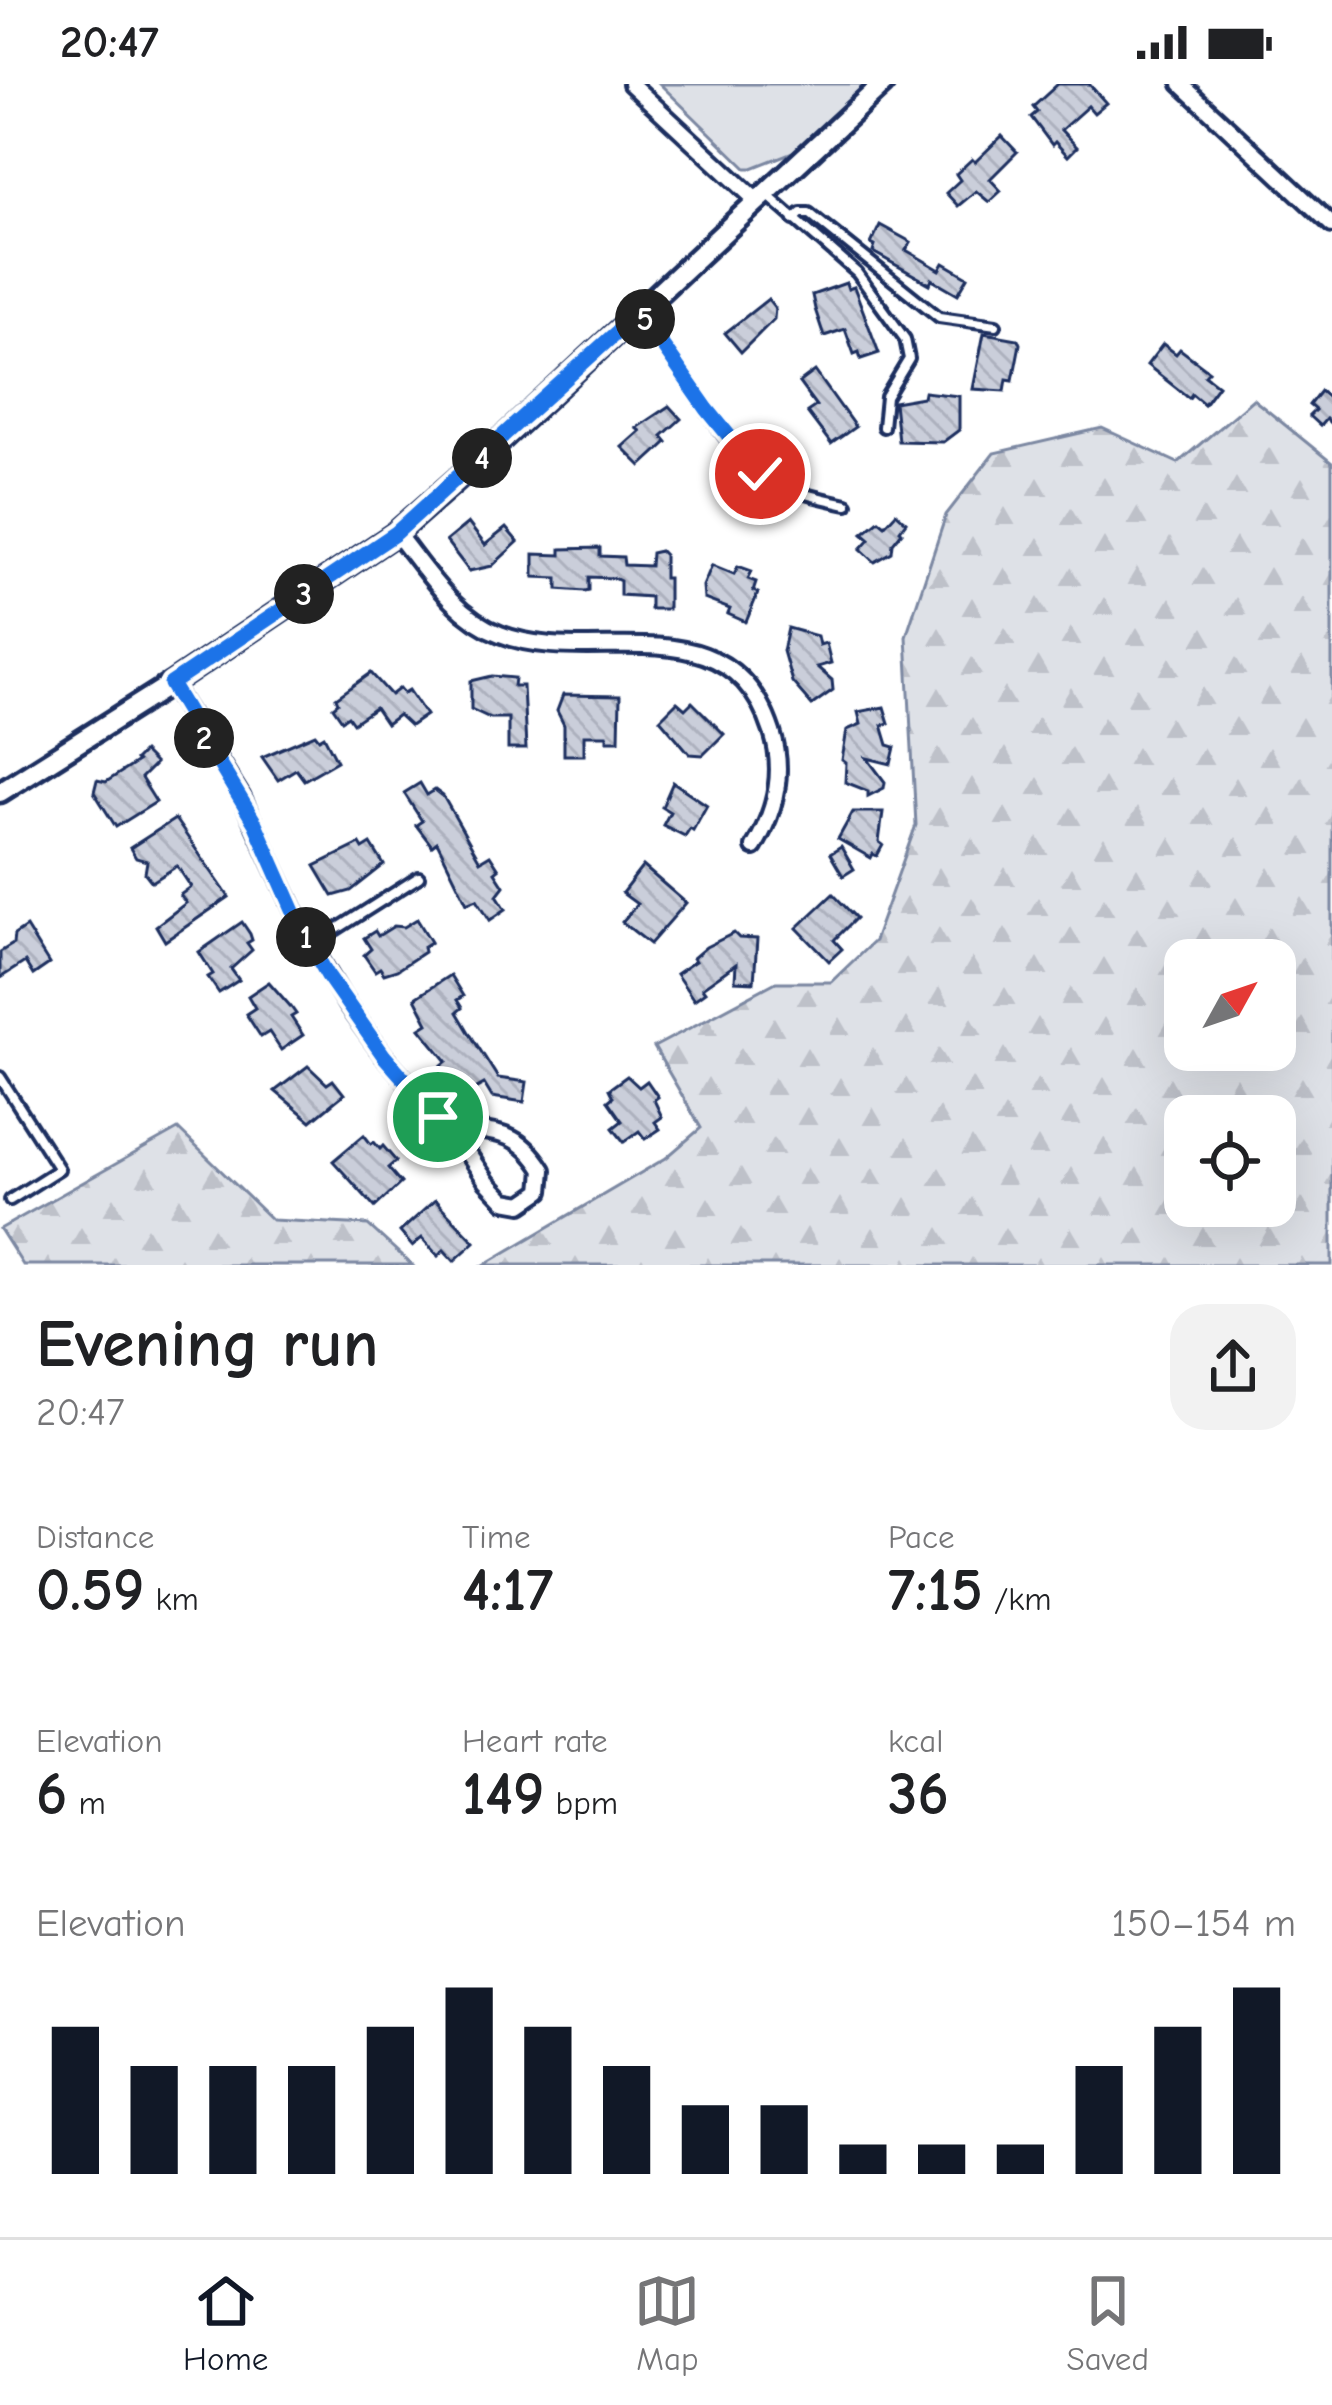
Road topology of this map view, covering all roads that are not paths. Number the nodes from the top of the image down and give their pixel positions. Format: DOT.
graph roads {
  1 [pos="631,84"];
  2 [pos="883,84"];
  3 [pos="1180,84"];
  4 [pos="761,197"];
  5 [pos="794,220"];
  6 [pos="1332,225"];
  7 [pos="639,312"];
  8 [pos="996,325"];
  9 [pos="884,427"];
  10 [pos="847,504"];
  11 [pos="396,533"];
  12 [pos="171,684"];
  13 [pos="0,792"];
  14 [pos="754,847"];
  15 [pos="419,877"];
  16 [pos="311,946"];
  17 [pos="0,1077"];
  18 [pos="449,1128"];
  19 [pos="10,1200"];
  1 -- 4 [label="street"];
  2 -- 4 [label="main road"];
  3 -- 6 [label="street"];
  4 -- 5 [label="lane"];
  4 -- 7 [label="main road"];
  5 -- 8 [label="lane"];
  5 -- 9 [label="lane"];
  7 -- 10 [label="lane"];
  7 -- 11 [label="main road"];
  11 -- 12 [label="main road"];
  11 -- 14 [label="street"];
  12 -- 13 [label="main road"];
  12 -- 16 [label="street"];
  15 -- 16 [label="lane"];
  16 -- 18 [label="street"];
  17 -- 19 [label="lane"];
  18 -- 18 [label="street"];
}
